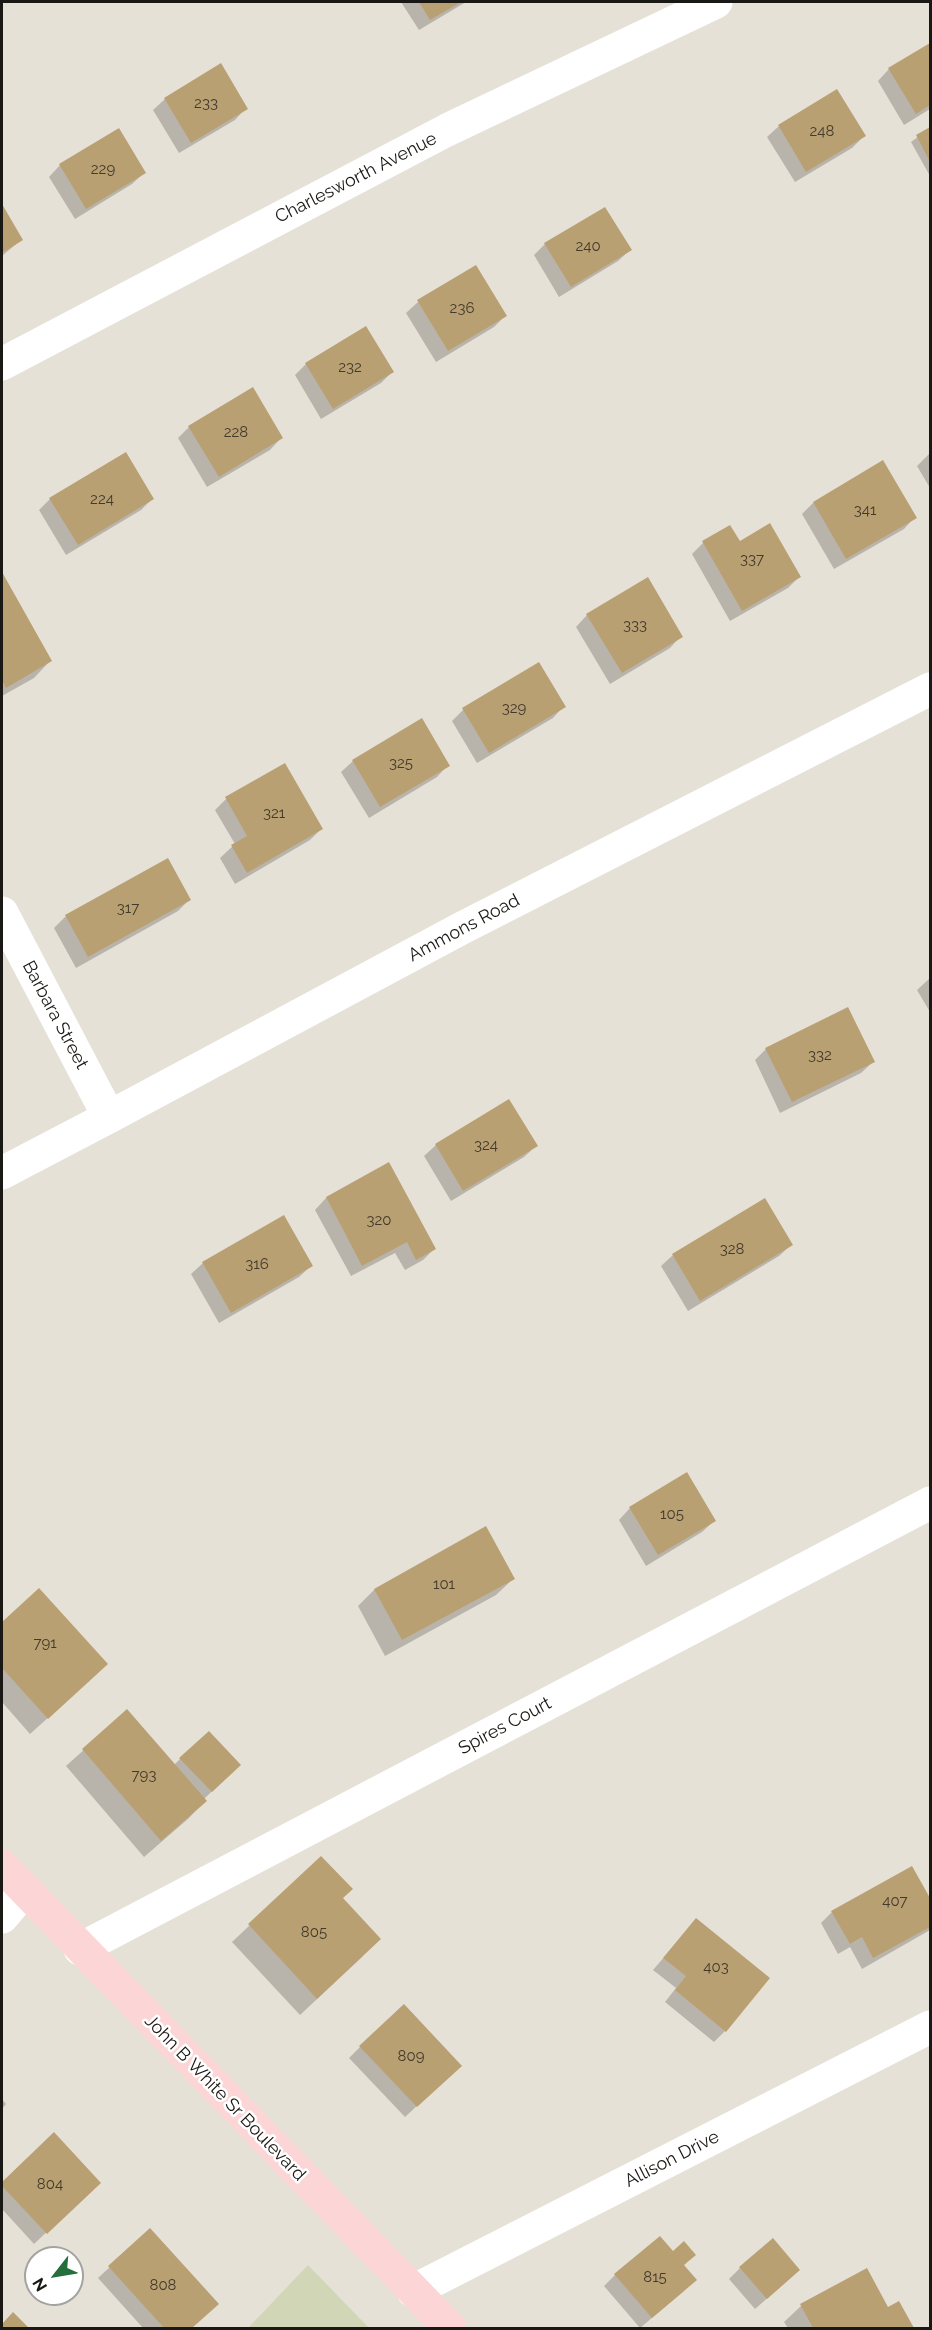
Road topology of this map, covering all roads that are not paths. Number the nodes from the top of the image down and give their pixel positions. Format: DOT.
graph roads {
  1 [pos="716,2"];
  2 [pos="2,363"];
  3 [pos="930,689"];
  4 [pos="2,913"];
  5 [pos="109,1117"];
  6 [pos="2,1173"];
  7 [pos="930,1503"];
  8 [pos="2,1866"];
  9 [pos="24,1891"];
  10 [pos="2,1917"];
  11 [pos="80,1949"];
  12 [pos="930,2027"];
  13 [pos="413,2291"];
  14 [pos="450,2328"];
  1 -- 2 [label="street, Charlesworth Avenue"];
  3 -- 5 [label="street, Ammons Road"];
  4 -- 5 [label="street, Barbara Street"];
  5 -- 6 [label="street, Ammons Road"];
  7 -- 11 [label="street, Spires Court"];
  8 -- 9 [label="main road, John B White Sr Boulevard"];
  9 -- 10 [label="street"];
  9 -- 11 [label="main road, John B White Sr Boulevard"];
  11 -- 13 [label="main road, John B White Sr Boulevard"];
  12 -- 13 [label="street, Allison Drive"];
  13 -- 14 [label="main road, John B White Sr Boulevard"];
}
